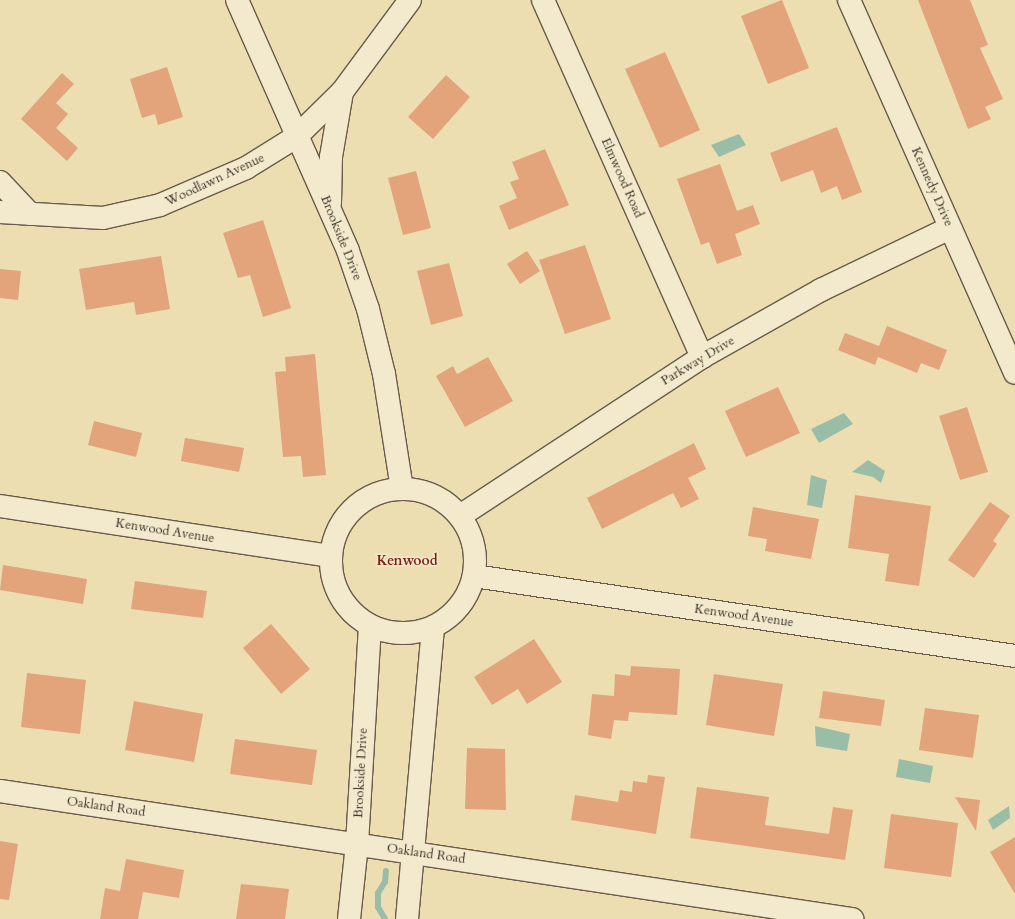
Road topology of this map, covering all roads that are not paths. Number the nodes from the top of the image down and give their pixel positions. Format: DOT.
graph roads {
  1 [pos="237,0"];
  2 [pos="410,0"];
  3 [pos="543,0"];
  4 [pos="849,0"];
  5 [pos="342,92"];
  6 [pos="296,137"];
  7 [pos="0,182"];
  8 [pos="331,210"];
  9 [pos="0,212"];
  10 [pos="30,214"];
  11 [pos="950,228"];
  12 [pos="702,357"];
  13 [pos="1015,373"];
  14 [pos="402,489"];
  15 [pos="0,506"];
  16 [pos="460,516"];
  17 [pos="330,556"];
  18 [pos="474,576"];
  19 [pos="370,626"];
  20 [pos="433,627"];
  21 [pos="1015,656"];
  22 [pos="0,791"];
  23 [pos="357,844"];
  24 [pos="413,851"];
  25 [pos="349,919"];
  26 [pos="407,919"];
  27 [pos="852,919"];
  1 -- 6 [label="street, Brookside Drive"];
  2 -- 5 [label="street, Woodlawn Avenue"];
  3 -- 12 [label="street, Elmwood Road"];
  4 -- 11 [label="street, Kennedy Drive"];
  5 -- 6 [label="street, Woodlawn Avenue"];
  5 -- 8 [label="street"];
  6 -- 8 [label="street, Brookside Drive"];
  6 -- 10 [label="street, Woodlawn Avenue"];
  7 -- 10 [label="street"];
  8 -- 14 [label="street, Brookside Drive"];
  9 -- 10 [label="street, Woodlawn Avenue"];
  11 -- 12 [label="street, Parkway Drive"];
  11 -- 13 [label="street, Kennedy Drive"];
  12 -- 16 [label="street, Parkway Drive"];
  14 -- 16 [label="street"];
  14 -- 17 [label="street"];
  15 -- 17 [label="street, Kenwood Avenue"];
  16 -- 18 [label="street"];
  17 -- 19 [label="street"];
  18 -- 20 [label="street"];
  18 -- 21 [label="street, Kenwood Avenue"];
  19 -- 20 [label="street"];
  19 -- 23 [label="street, Brookside Drive"];
  20 -- 24 [label="street"];
  22 -- 23 [label="street, Oakland Road"];
  23 -- 24 [label="street, Oakland Road"];
  23 -- 25 [label="street, Brookside Drive"];
  24 -- 26 [label="street"];
  24 -- 27 [label="street, Oakland Road"];
}
